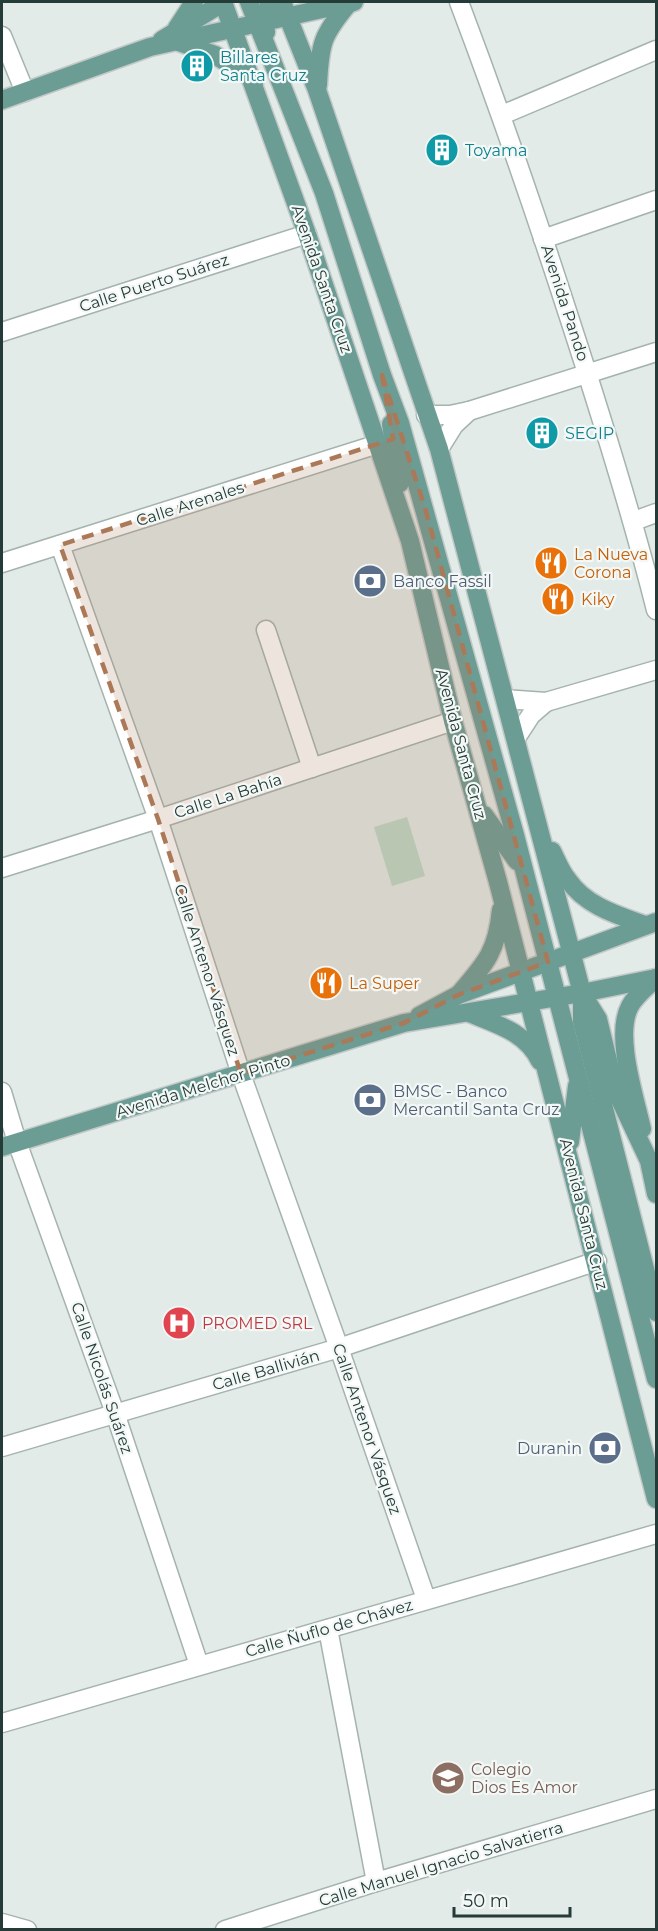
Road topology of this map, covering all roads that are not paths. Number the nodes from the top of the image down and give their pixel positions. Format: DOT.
graph roads {
  1 [pos="194,2"];
  2 [pos="249,2"];
  3 [pos="269,2"];
  4 [pos="352,2"];
  5 [pos="459,2"];
  6 [pos="228,8"];
  7 [pos="285,9"];
  8 [pos="261,23"];
  9 [pos="2,36"];
  10 [pos="175,37"];
  11 [pos="657,50"];
  12 [pos="252,79"];
  13 [pos="317,90"];
  14 [pos="25,92"];
  15 [pos="287,98"];
  16 [pos="2,100"];
  17 [pos="502,115"];
  18 [pos="657,200"];
  19 [pos="307,234"];
  20 [pos="543,239"];
  21 [pos="2,332"];
  22 [pos="657,352"];
  23 [pos="382,375"];
  24 [pos="588,375"];
  25 [pos="469,411"];
  26 [pos="426,415"];
  27 [pos="378,444"];
  28 [pos="439,449"];
  29 [pos="657,513"];
  30 [pos="634,521"];
  31 [pos="410,542"];
  32 [pos="60,545"];
  33 [pos="2,563"];
  34 [pos="657,609"];
  35 [pos="266,630"];
  36 [pos="657,670"];
  37 [pos="506,699"];
  38 [pos="546,702"];
  39 [pos="453,721"];
  40 [pos="516,738"];
  41 [pos="312,768"];
  42 [pos="476,804"];
  43 [pos="158,819"];
  44 [pos="539,827"];
  45 [pos="2,868"];
  46 [pos="524,871"];
  47 [pos="498,882"];
  48 [pos="651,924"];
  49 [pos="572,953"];
  50 [pos="548,962"];
  51 [pos="522,971"];
  52 [pos="656,978"];
  53 [pos="582,993"];
  54 [pos="458,996"];
  55 [pos="557,997"];
  56 [pos="529,1002"];
  57 [pos="469,1013"];
  58 [pos="404,1023"];
  59 [pos="241,1074"];
  60 [pos="578,1078"];
  61 [pos="550,1083"];
  62 [pos="2,1092"];
  63 [pos="10,1145"];
  64 [pos="568,1151"];
  65 [pos="649,1161"];
  66 [pos="657,1194"];
  67 [pos="597,1261"];
  68 [pos="657,1312"];
  69 [pos="339,1348"];
  70 [pos="657,1379"];
  71 [pos="115,1413"];
  72 [pos="2,1447"];
  73 [pos="657,1499"];
  74 [pos="657,1534"];
  75 [pos="426,1599"];
  76 [pos="328,1629"];
  77 [pos="199,1665"];
  78 [pos="2,1723"];
  79 [pos="657,1799"];
  80 [pos="376,1882"];
  81 [pos="2,1923"];
  82 [pos="27,1929"];
  83 [pos="225,1929"];
  1 -- 10 [label="main road"];
  2 -- 8 [label="main road, Avenida Santa Cruz"];
  3 -- 8 [label="main road"];
  4 -- 7 [label="main road"];
  4 -- 13 [label="main road"];
  5 -- 17 [label="street, Avenida Pando"];
  6 -- 8 [label="main road"];
  6 -- 10 [label="main road"];
  6 -- 10 [label="main road"];
  6 -- 12 [label="main road, Avenida Santa Cruz"];
  7 -- 8 [label="main road"];
  7 -- 13 [label="main road"];
  8 -- 15 [label="main road, Avenida Santa Cruz"];
  9 -- 14 [label="street"];
  10 -- 12 [label="main road"];
  10 -- 14 [label="main road"];
  11 -- 17 [label="street"];
  12 -- 15 [label="main road"];
  12 -- 19 [label="main road, Avenida Santa Cruz"];
  13 -- 26 [label="main road"];
  14 -- 16 [label="main road"];
  15 -- 23 [label="main road, Avenida Santa Cruz"];
  17 -- 20 [label="street, Avenida Pando"];
  18 -- 20 [label="street"];
  19 -- 21 [label="street, Calle Puerto Suárez"];
  19 -- 27 [label="main road, Avenida Santa Cruz"];
  20 -- 24 [label="street, Avenida Pando"];
  22 -- 24 [label="street"];
  23 -- 31 [label="main road"];
  23 -- 46 [label="main road, Avenida Santa Cruz"];
  24 -- 25 [label="street"];
  24 -- 30 [label="street, Avenida Pando"];
  25 -- 26 [label="street"];
  25 -- 28 [label="street"];
  26 -- 28 [label="main road"];
  27 -- 31 [label="main road, Avenida Santa Cruz"];
  27 -- 32 [label="street, Calle Arenales"];
  28 -- 37 [label="main road"];
  29 -- 30 [label="street"];
  30 -- 34 [label="street, Avenida Pando"];
  31 -- 39 [label="main road, Avenida Santa Cruz"];
  32 -- 33 [label="street, Calle Arenales"];
  32 -- 43 [label="street, Calle Antenor Vásquez"];
  35 -- 41 [label="street"];
  36 -- 38 [label="street"];
  37 -- 38 [label="street"];
  37 -- 40 [label="main road"];
  38 -- 40 [label="street"];
  39 -- 41 [label="street, Calle La Bahía"];
  39 -- 42 [label="main road, Avenida Santa Cruz"];
  40 -- 44 [label="main road"];
  41 -- 43 [label="street, Calle La Bahía"];
  42 -- 46 [label="main road"];
  42 -- 47 [label="main road, Avenida Santa Cruz"];
  43 -- 45 [label="street, Calle La Bahía"];
  43 -- 59 [label="street, Calle Antenor Vásquez"];
  44 -- 48 [label="main road"];
  44 -- 49 [label="main road"];
  46 -- 50 [label="main road, Avenida Santa Cruz"];
  47 -- 51 [label="main road, Avenida Santa Cruz"];
  47 -- 54 [label="main road"];
  48 -- 49 [label="main road, Avenida Melchor Pinto"];
  49 -- 50 [label="main road, Avenida Melchor Pinto"];
  49 -- 53 [label="main road"];
  50 -- 51 [label="main road, Avenida Melchor Pinto"];
  50 -- 55 [label="main road, Avenida Santa Cruz"];
  51 -- 54 [label="main road, Avenida Melchor Pinto"];
  51 -- 56 [label="main road, Avenida Santa Cruz"];
  52 -- 53 [label="main road, Avenida Melchor Pinto"];
  52 -- 65 [label="main road"];
  53 -- 55 [label="main road, Avenida Melchor Pinto"];
  53 -- 65 [label="main road"];
  53 -- 68 [label="main road"];
  54 -- 58 [label="main road, Avenida Melchor Pinto"];
  55 -- 56 [label="main road, Avenida Melchor Pinto"];
  55 -- 60 [label="main road, Avenida Santa Cruz"];
  56 -- 57 [label="main road, Avenida Melchor Pinto"];
  56 -- 61 [label="main road, Avenida Santa Cruz"];
  57 -- 58 [label="main road, Avenida Melchor Pinto"];
  57 -- 61 [label="main road"];
  58 -- 59 [label="main road, Avenida Melchor Pinto"];
  59 -- 63 [label="main road, Avenida Melchor Pinto"];
  59 -- 69 [label="street, Calle Antenor Vásquez"];
  60 -- 64 [label="main road"];
  60 -- 70 [label="main road, Avenida Santa Cruz"];
  61 -- 64 [label="main road, Avenida Santa Cruz"];
  62 -- 63 [label="street, Calle Nicolás Suárez"];
  63 -- 71 [label="street, Calle Nicolás Suárez"];
  64 -- 67 [label="main road, Avenida Santa Cruz"];
  65 -- 66 [label="main road"];
  67 -- 69 [label="street, Calle Ballivián"];
  67 -- 73 [label="main road, Avenida Santa Cruz"];
  69 -- 71 [label="street, Calle Ballivián"];
  69 -- 75 [label="street, Calle Antenor Vásquez"];
  71 -- 72 [label="street, Calle Ballivián"];
  71 -- 77 [label="street, Calle Nicolás Suárez"];
  74 -- 75 [label="street, Calle Ñuflo de Chávez"];
  75 -- 76 [label="street, Calle Ñuflo de Chávez"];
  76 -- 77 [label="street, Calle Ñuflo de Chávez"];
  76 -- 80 [label="street"];
  77 -- 78 [label="street, Calle Ñuflo de Chávez"];
  79 -- 80 [label="street, Calle Manuel Ignacio Salvatierra"];
  80 -- 83 [label="street, Calle Manuel Ignacio Salvatierra"];
  81 -- 82 [label="street"];
}
